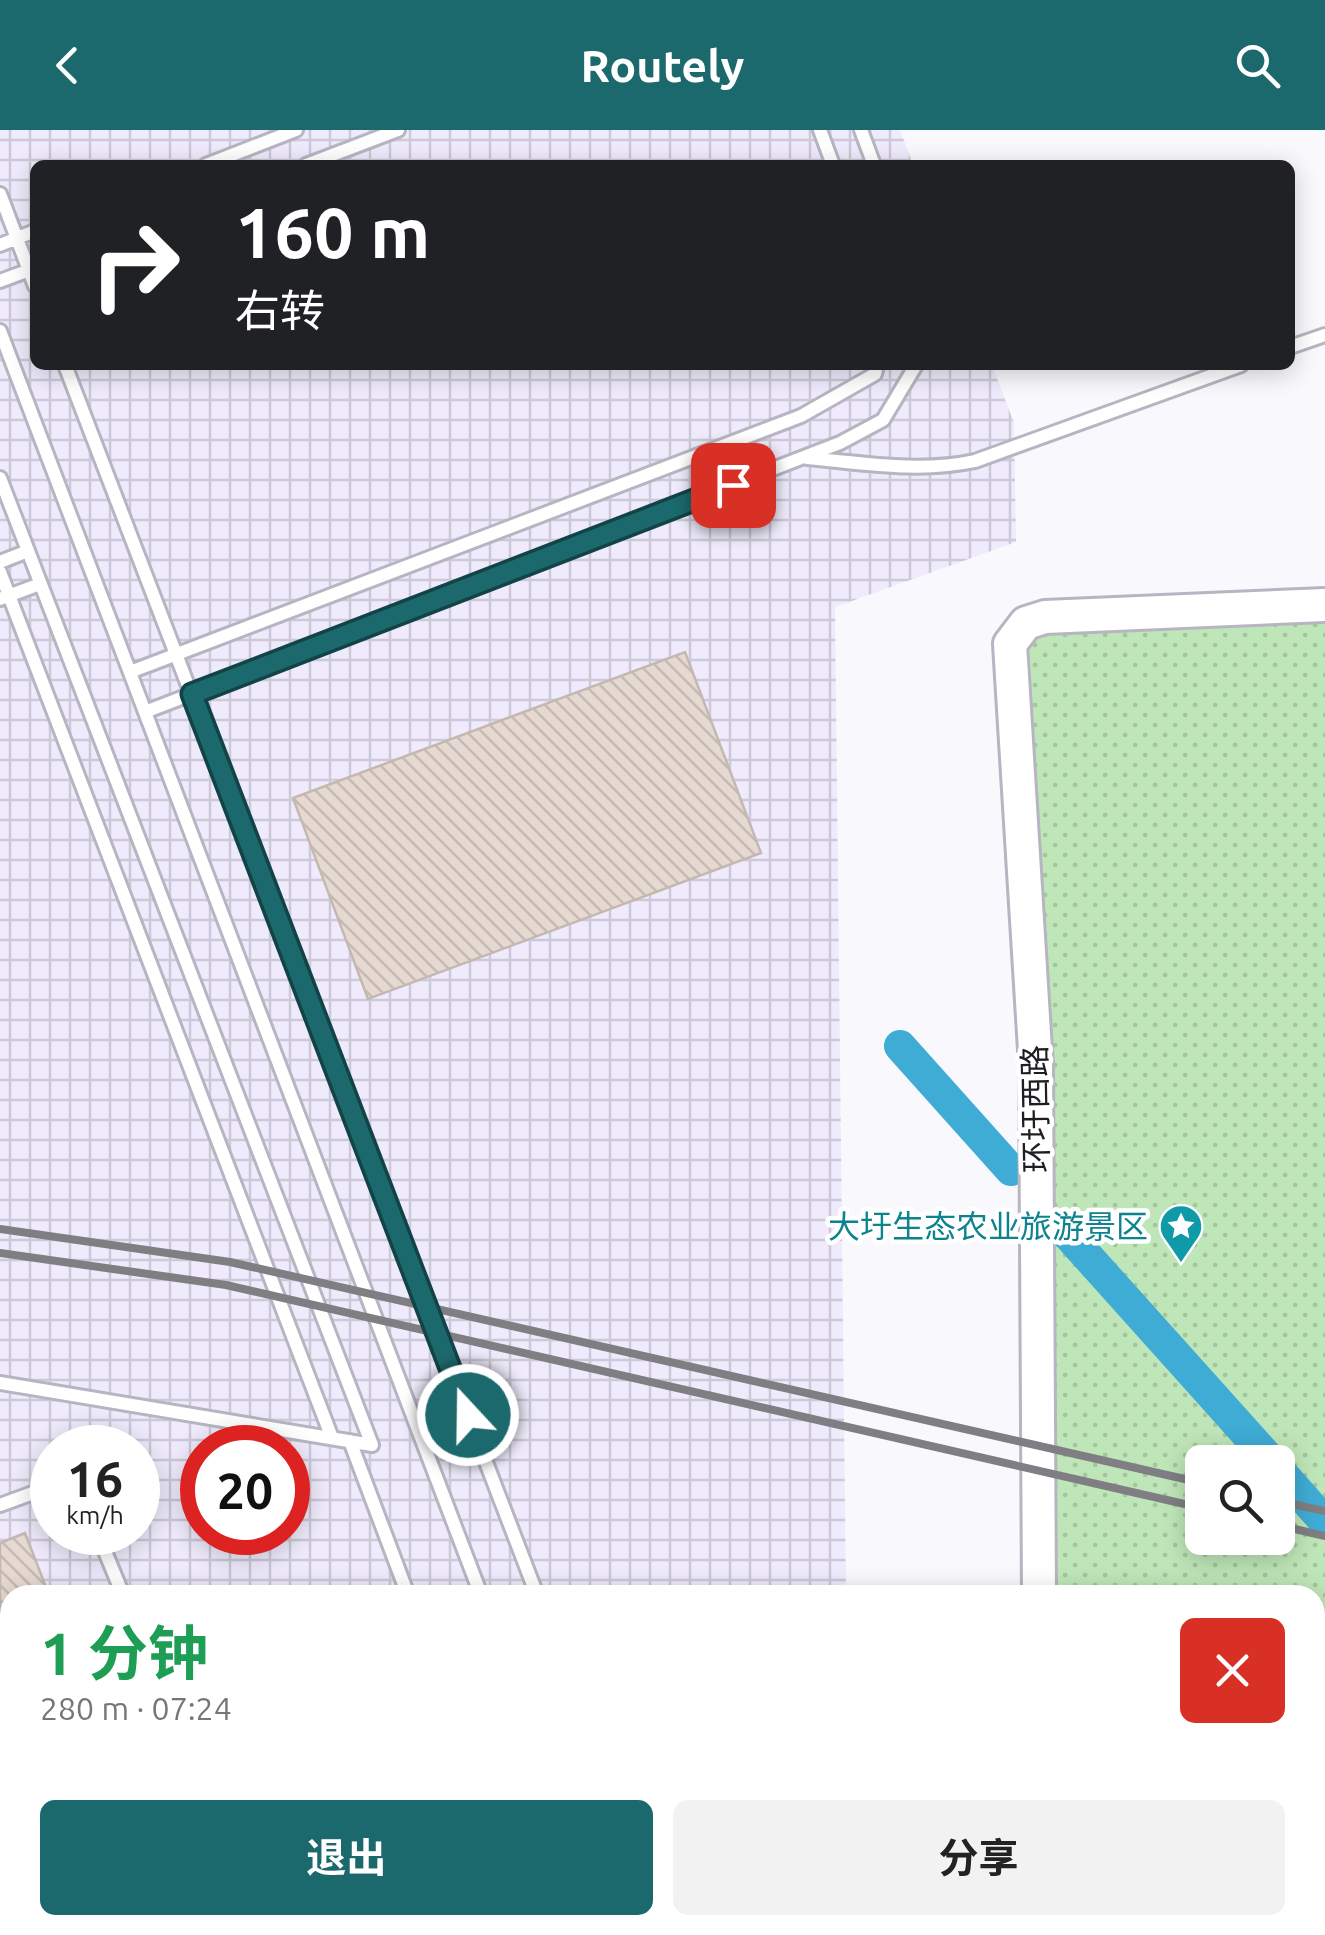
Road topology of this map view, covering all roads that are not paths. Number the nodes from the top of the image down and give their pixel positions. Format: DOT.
graph roads {
  1 [pos="296,130"];
  2 [pos="398,130"];
  3 [pos="820,130"];
  4 [pos="861,130"];
  5 [pos="219,160"];
  6 [pos="319,160"];
  7 [pos="831,160"];
  8 [pos="872,160"];
  9 [pos="0,194"];
  10 [pos="30,234"];
  11 [pos="17,238"];
  12 [pos="0,245"];
  13 [pos="30,265"];
  14 [pos="30,270"];
  15 [pos="0,280"];
  16 [pos="0,331"];
  17 [pos="1325,335"];
  18 [pos="1295,345"];
  19 [pos="68,370"];
  20 [pos="876,370"];
  21 [pos="913,370"];
  22 [pos="1227,370"];
  23 [pos="805,458"];
  24 [pos="0,478"];
  25 [pos="28,552"];
  26 [pos="0,562"];
  27 [pos="0,572"];
  28 [pos="40,584"];
  29 [pos="5,598"];
  30 [pos="1325,605"];
  31 [pos="176,654"];
  32 [pos="130,672"];
  33 [pos="192,694"];
  34 [pos="145,712"];
  35 [pos="0,1383"];
  36 [pos="332,1438"];
  37 [pos="350,1441"];
  38 [pos="30,1494"];
  39 [pos="0,1506"];
  40 [pos="106,1555"];
  41 [pos="119,1585"];
  42 [pos="404,1585"];
  43 [pos="476,1585"];
  44 [pos="533,1585"];
  45 [pos="1039,1585"];
  1 -- 5 [label="lane"];
  2 -- 6 [label="lane"];
  3 -- 7 [label="lane"];
  4 -- 8 [label="lane"];
  9 -- 11 [label="lane"];
  10 -- 11 [label="lane"];
  11 -- 12 [label="lane"];
  11 -- 13 [label="lane"];
  14 -- 15 [label="lane"];
  16 -- 32 [label="lane"];
  17 -- 18 [label="lane"];
  19 -- 31 [label="lane"];
  20 -- 31 [label="lane"];
  21 -- 23 [label="lane"];
  22 -- 23 [label="lane"];
  23 -- 33 [label="lane"];
  24 -- 25 [label="lane"];
  25 -- 26 [label="lane"];
  25 -- 28 [label="lane"];
  27 -- 29 [label="lane"];
  28 -- 29 [label="lane"];
  28 -- 37 [label="lane"];
  29 -- 36 [label="lane"];
  30 -- 45 [label="street, 环圩西路"];
  31 -- 32 [label="lane"];
  31 -- 33 [label="lane"];
  32 -- 34 [label="lane"];
  33 -- 34 [label="lane"];
  33 -- 44 [label="lane"];
  34 -- 43 [label="lane"];
  35 -- 36 [label="lane"];
  36 -- 37 [label="lane"];
  37 -- 42 [label="lane"];
  38 -- 39 [label="lane"];
  40 -- 41 [label="lane"];
}
